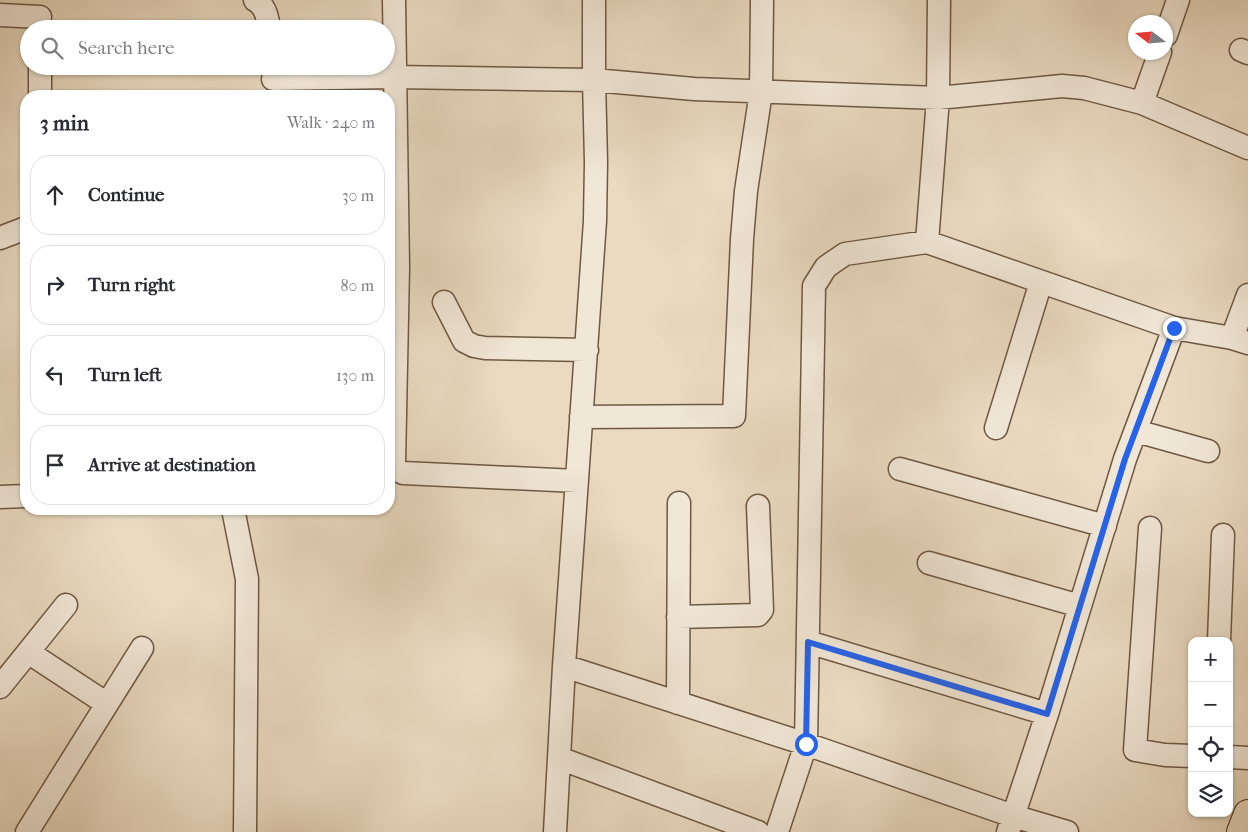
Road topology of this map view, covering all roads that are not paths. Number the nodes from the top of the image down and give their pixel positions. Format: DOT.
graph roads {
  1 [pos="255,0"];
  2 [pos="394,0"];
  3 [pos="594,0"];
  4 [pos="762,0"];
  5 [pos="939,0"];
  6 [pos="1178,0"];
  7 [pos="0,15"];
  8 [pos="40,15"];
  9 [pos="1173,15"];
  10 [pos="267,20"];
  11 [pos="394,20"];
  12 [pos="1157,60"];
  13 [pos="40,75"];
  14 [pos="394,77"];
  15 [pos="273,80"];
  16 [pos="594,80"];
  17 [pos="40,90"];
  18 [pos="394,90"];
  19 [pos="761,92"];
  20 [pos="938,98"];
  21 [pos="1142,103"];
  22 [pos="395,124"];
  23 [pos="1248,148"];
  24 [pos="20,230"];
  25 [pos="0,238"];
  26 [pos="926,242"];
  27 [pos="1041,282"];
  28 [pos="1248,295"];
  29 [pos="444,302"];
  30 [pos="1174,328"];
  31 [pos="1240,340"];
  32 [pos="587,350"];
  33 [pos="395,415"];
  34 [pos="581,417"];
  35 [pos="996,428"];
  36 [pos="1136,431"];
  37 [pos="1208,451"];
  38 [pos="395,466"];
  39 [pos="900,469"];
  40 [pos="577,481"];
  41 [pos="20,496"];
  42 [pos="0,497"];
  43 [pos="679,503"];
  44 [pos="758,506"];
  45 [pos="234,515"];
  46 [pos="1104,526"];
  47 [pos="1150,528"];
  48 [pos="1223,535"];
  49 [pos="930,562"];
  50 [pos="66,605"];
  51 [pos="1080,606"];
  52 [pos="678,617"];
  53 [pos="1219,637"];
  54 [pos="808,642"];
  55 [pos="142,648"];
  56 [pos="28,652"];
  57 [pos="564,666"];
  58 [pos="0,687"];
  59 [pos="678,703"];
  60 [pos="107,704"];
  61 [pos="1047,714"];
  62 [pos="806,744"];
  63 [pos="1188,756"];
  64 [pos="1233,757"];
  65 [pos="559,758"];
  66 [pos="1248,758"];
  67 [pos="1248,814"];
  68 [pos="1011,824"];
  69 [pos="27,832"];
  70 [pos="245,832"];
  71 [pos="556,832"];
  72 [pos="758,832"];
  73 [pos="777,832"];
  74 [pos="1067,832"];
  75 [pos="1241,832"];
  1 -- 10 [label="street"];
  2 -- 11 [label="street"];
  3 -- 16 [label="street"];
  4 -- 19 [label="street"];
  5 -- 20 [label="street"];
  6 -- 9 [label="street"];
  7 -- 8 [label="street"];
  12 -- 21 [label="street"];
  13 -- 17 [label="street"];
  14 -- 15 [label="street"];
  14 -- 16 [label="street"];
  14 -- 18 [label="street"];
  16 -- 19 [label="street"];
  16 -- 32 [label="street"];
  19 -- 20 [label="street"];
  19 -- 34 [label="street"];
  20 -- 21 [label="street"];
  20 -- 26 [label="street"];
  21 -- 23 [label="street"];
  22 -- 33 [label="street"];
  24 -- 25 [label="street"];
  26 -- 27 [label="street"];
  26 -- 54 [label="street"];
  27 -- 30 [label="street"];
  27 -- 35 [label="street"];
  28 -- 31 [label="street"];
  29 -- 32 [label="street"];
  30 -- 31 [label="street"];
  30 -- 36 [label="street"];
  32 -- 34 [label="street"];
  34 -- 40 [label="street"];
  36 -- 37 [label="street"];
  36 -- 46 [label="street"];
  38 -- 40 [label="street"];
  39 -- 46 [label="street"];
  40 -- 57 [label="street"];
  41 -- 42 [label="street"];
  43 -- 52 [label="street"];
  44 -- 52 [label="street"];
  45 -- 70 [label="street"];
  46 -- 51 [label="street"];
  47 -- 63 [label="street"];
  48 -- 53 [label="street"];
  49 -- 51 [label="street"];
  50 -- 56 [label="street"];
  51 -- 61 [label="street"];
  52 -- 59 [label="street"];
  54 -- 61 [label="street"];
  54 -- 62 [label="street"];
  55 -- 60 [label="street"];
  56 -- 58 [label="street"];
  56 -- 60 [label="street"];
  57 -- 59 [label="street"];
  57 -- 65 [label="street"];
  59 -- 62 [label="street"];
  60 -- 69 [label="street"];
  61 -- 68 [label="street"];
  62 -- 68 [label="street"];
  62 -- 73 [label="street"];
  64 -- 66 [label="street"];
  65 -- 71 [label="street"];
  65 -- 72 [label="street"];
  67 -- 75 [label="main road"];
  68 -- 74 [label="street"];
}
